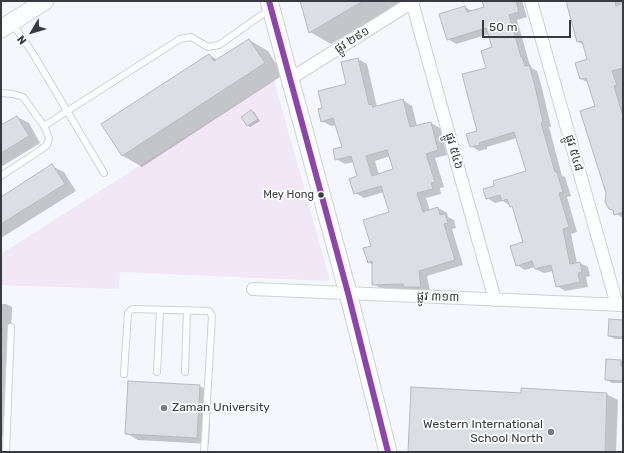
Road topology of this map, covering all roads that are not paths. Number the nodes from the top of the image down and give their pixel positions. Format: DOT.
graph roads {
  1 [pos="45,1"];
  2 [pos="531,1"];
  3 [pos="413,2"];
  4 [pos="270,5"];
  5 [pos="6,26"];
  6 [pos="290,79"];
  7 [pos="1,93"];
  8 [pos="67,110"];
  9 [pos="44,126"];
  10 [pos="104,173"];
  11 [pos="1,176"];
  12 [pos="252,289"];
  13 [pos="348,293"];
  14 [pos="495,300"];
  15 [pos="620,305"];
  16 [pos="186,310"];
  17 [pos="160,311"];
  18 [pos="11,327"];
  19 [pos="157,372"];
  20 [pos="185,372"];
  21 [pos="124,374"];
  22 [pos="6,452"];
  23 [pos="204,452"];
  24 [pos="388,452"];
  1 -- 5 [label="street"];
  2 -- 15 [label="street, ផ្លូវ ៥៤៨"];
  3 -- 6 [label="street, ផ្លូវ ២៩១"];
  3 -- 14 [label="street, ផ្លូវ ៥៤៦"];
  4 -- 6 [label="street"];
  4 -- 8 [label="lane"];
  5 -- 8 [label="lane"];
  6 -- 13 [label="street"];
  7 -- 9 [label="lane"];
  8 -- 9 [label="lane"];
  8 -- 10 [label="lane"];
  9 -- 11 [label="lane"];
  12 -- 13 [label="street, ផ្លូវ ៣១៣"];
  13 -- 14 [label="street, ផ្លូវ ៣១៣"];
  13 -- 24 [label="street"];
  14 -- 15 [label="street, ផ្លូវ ៣១៣"];
  16 -- 17 [label="lane"];
  16 -- 20 [label="lane"];
  16 -- 23 [label="lane"];
  17 -- 19 [label="lane"];
  17 -- 21 [label="lane"];
  18 -- 22 [label="lane"];
}
